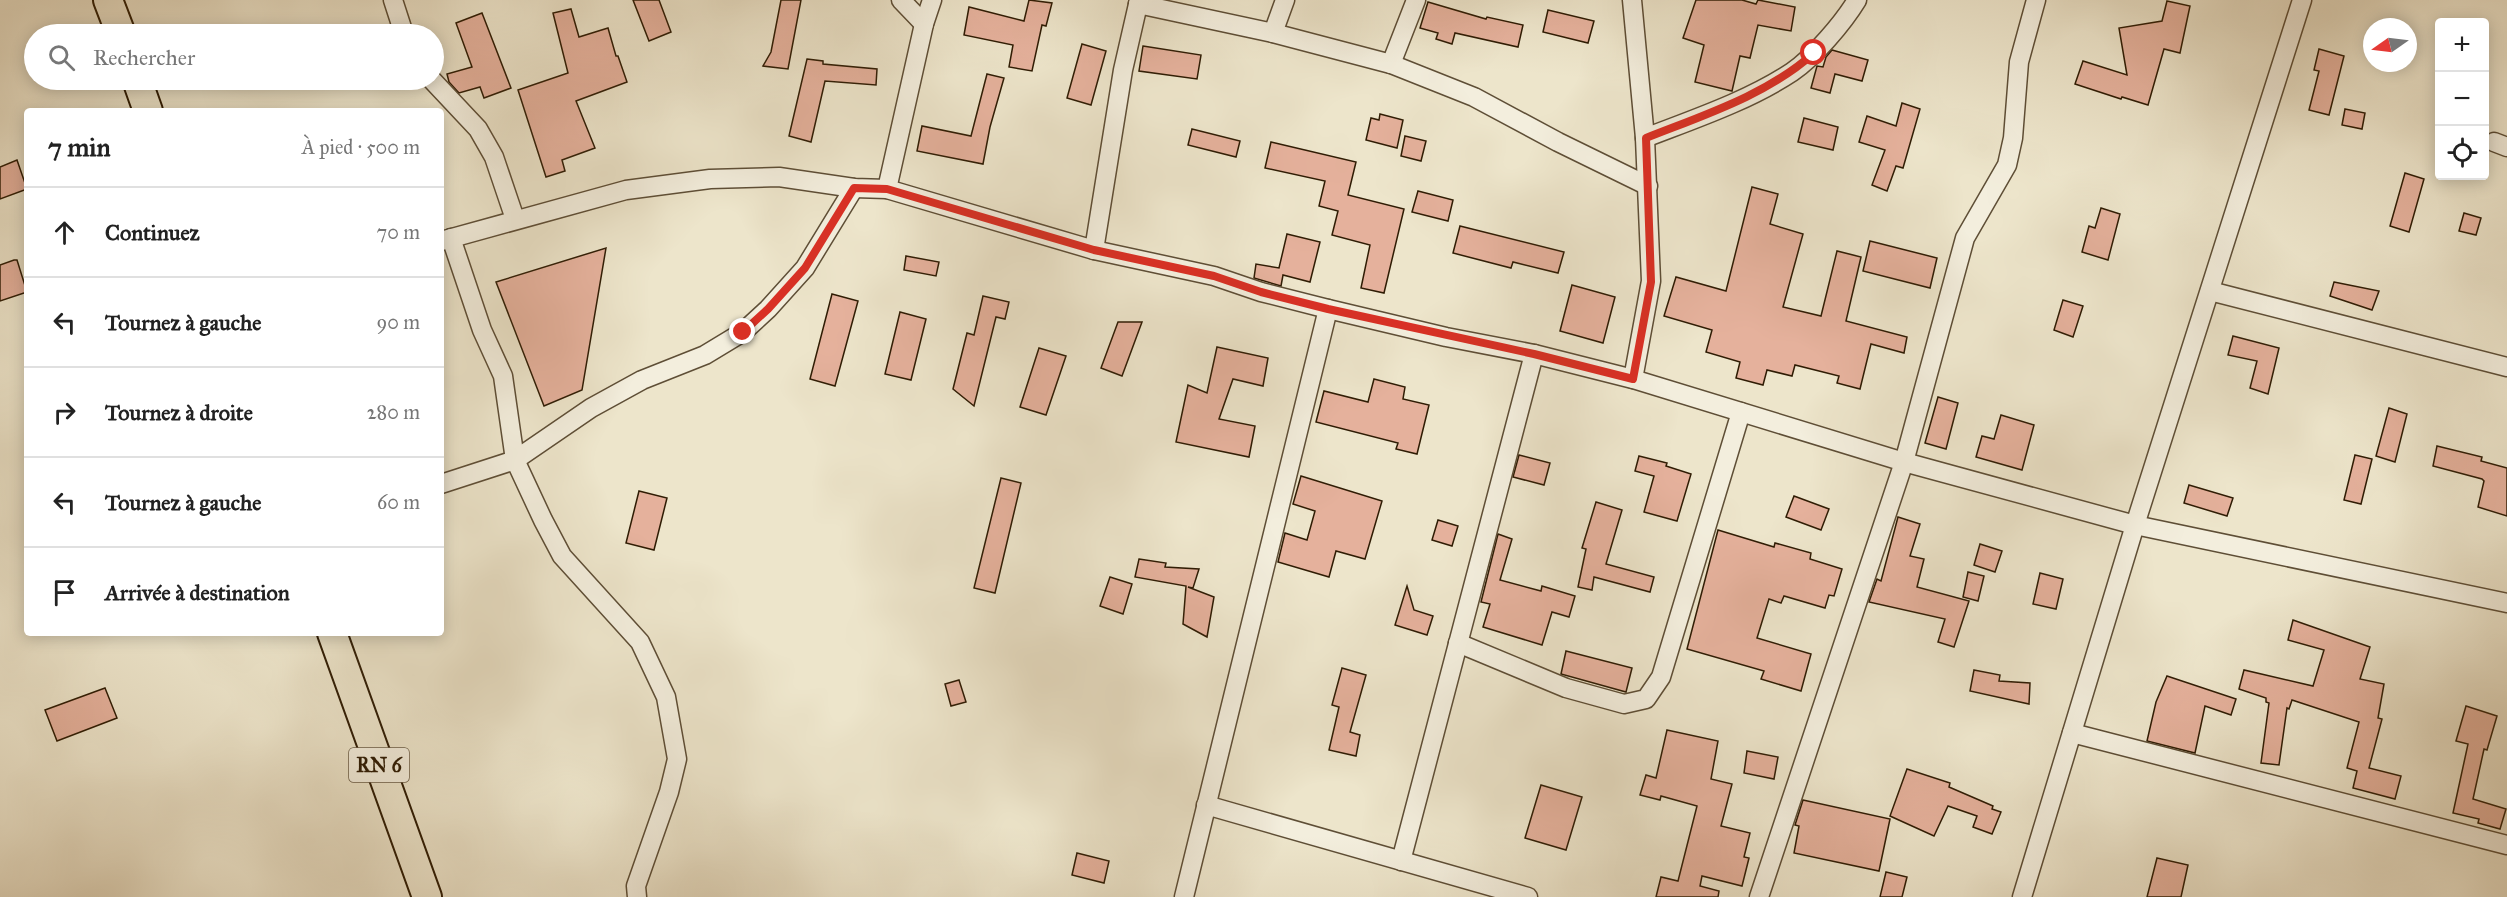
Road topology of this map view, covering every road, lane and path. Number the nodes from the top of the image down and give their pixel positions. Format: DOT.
graph roads {
  1 [pos="108,0"];
  2 [pos="393,0"];
  3 [pos="901,0"];
  4 [pos="932,0"];
  5 [pos="1285,0"];
  6 [pos="1416,0"];
  7 [pos="1632,0"];
  8 [pos="1857,0"];
  9 [pos="2033,0"];
  10 [pos="2302,0"];
  11 [pos="1138,2"];
  12 [pos="117,24"];
  13 [pos="401,24"];
  14 [pos="924,24"];
  15 [pos="1273,33"];
  16 [pos="1391,64"];
  17 [pos="141,90"];
  18 [pos="441,90"];
  19 [pos="147,108"];
  20 [pos="1646,138"];
  21 [pos="1648,186"];
  22 [pos="854,188"];
  23 [pos="887,189"];
  24 [pos="515,219"];
  25 [pos="446,240"];
  26 [pos="1094,250"];
  27 [pos="2210,291"];
  28 [pos="1328,309"];
  29 [pos="1534,354"];
  30 [pos="2507,367"];
  31 [pos="1633,379"];
  32 [pos="1741,412"];
  33 [pos="515,460"];
  34 [pos="1904,462"];
  35 [pos="444,483"];
  36 [pos="2135,525"];
  37 [pos="2507,603"];
  38 [pos="333,636"];
  39 [pos="1458,643"];
  40 [pos="2072,733"];
  41 [pos="1206,805"];
  42 [pos="2507,845"];
  43 [pos="1401,861"];
  44 [pos="427,897"];
  45 [pos="637,897"];
  46 [pos="1184,897"];
  47 [pos="1528,897"];
  48 [pos="1759,897"];
  49 [pos="2022,897"];
  1 -- 12 [label="main road"];
  2 -- 13 [label="street"];
  3 -- 14 [label="street"];
  4 -- 14 [label="street"];
  5 -- 15 [label="street"];
  6 -- 16 [label="street"];
  7 -- 20 [label="street"];
  8 -- 20 [label="street"];
  9 -- 34 [label="street"];
  10 -- 27 [label="street"];
  11 -- 15 [label="street"];
  11 -- 26 [label="street"];
  14 -- 23 [label="street"];
  15 -- 16 [label="street"];
  16 -- 21 [label="street"];
  17 -- 19 [label="main road"];
  18 -- 24 [label="street"];
  20 -- 21 [label="street"];
  21 -- 31 [label="street"];
  22 -- 23 [label="street"];
  22 -- 24 [label="street"];
  22 -- 33 [label="street"];
  23 -- 26 [label="street"];
  24 -- 25 [label="street"];
  25 -- 33 [label="street"];
  26 -- 28 [label="street"];
  27 -- 30 [label="street"];
  27 -- 36 [label="street"];
  28 -- 29 [label="street"];
  28 -- 41 [label="street"];
  29 -- 31 [label="street"];
  29 -- 39 [label="street"];
  31 -- 32 [label="street"];
  32 -- 34 [label="street"];
  32 -- 39 [label="street"];
  33 -- 35 [label="street"];
  33 -- 45 [label="street"];
  34 -- 36 [label="street"];
  34 -- 48 [label="street"];
  36 -- 37 [label="street"];
  36 -- 40 [label="street"];
  38 -- 44 [label="main road, RN 6"];
  39 -- 43 [label="street"];
  40 -- 42 [label="street"];
  40 -- 49 [label="street"];
  41 -- 43 [label="street"];
  41 -- 46 [label="street"];
  43 -- 47 [label="street"];
}
